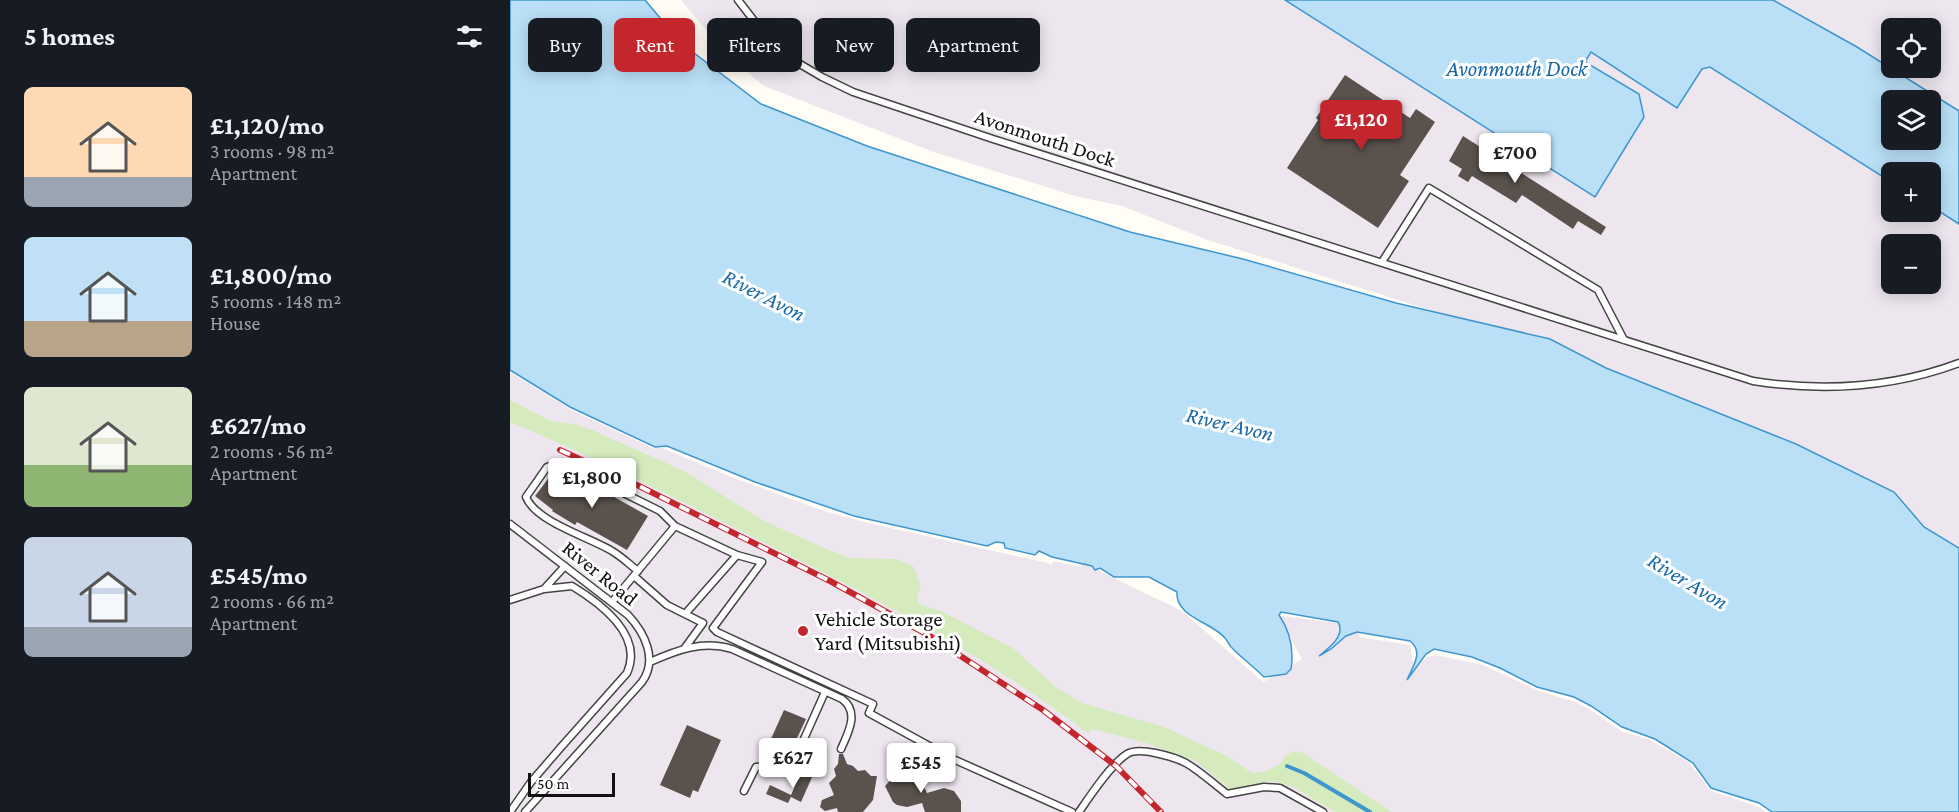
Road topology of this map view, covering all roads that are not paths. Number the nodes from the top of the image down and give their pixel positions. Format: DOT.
graph roads {
  1 [pos="738,0"];
  2 [pos="1382,262"];
  3 [pos="1624,340"];
  4 [pos="1959,363"];
  5 [pos="510,524"];
  6 [pos="675,526"];
  7 [pos="737,555"];
  8 [pos="565,566"];
  9 [pos="636,574"];
  10 [pos="544,589"];
  11 [pos="510,600"];
  12 [pos="612,602"];
  13 [pos="685,614"];
  14 [pos="684,649"];
  15 [pos="650,662"];
  16 [pos="825,692"];
  17 [pos="841,749"];
  18 [pos="744,791"];
  19 [pos="510,812"];
  20 [pos="525,812"];
  21 [pos="1072,812"];
  22 [pos="1079,812"];
  23 [pos="1323,812"];
  1 -- 2 [label="lane, Avonmouth Dock"];
  2 -- 3 [label="lane, Avonmouth Dock"];
  2 -- 3 [label="lane"];
  3 -- 4 [label="lane, Avonmouth Dock"];
  5 -- 8 [label="lane, River Road"];
  6 -- 7 [label="lane"];
  6 -- 9 [label="lane"];
  6 -- 9 [label="lane"];
  7 -- 13 [label="lane"];
  7 -- 21 [label="lane"];
  8 -- 10 [label="lane"];
  8 -- 12 [label="lane, River Road"];
  9 -- 12 [label="lane"];
  9 -- 13 [label="lane"];
  10 -- 11 [label="lane"];
  10 -- 19 [label="lane"];
  12 -- 15 [label="lane, River Road"];
  13 -- 14 [label="lane"];
  14 -- 15 [label="lane"];
  14 -- 16 [label="lane"];
  15 -- 20 [label="lane"];
  16 -- 17 [label="lane"];
  16 -- 18 [label="lane"];
  22 -- 23 [label="lane"];
}
